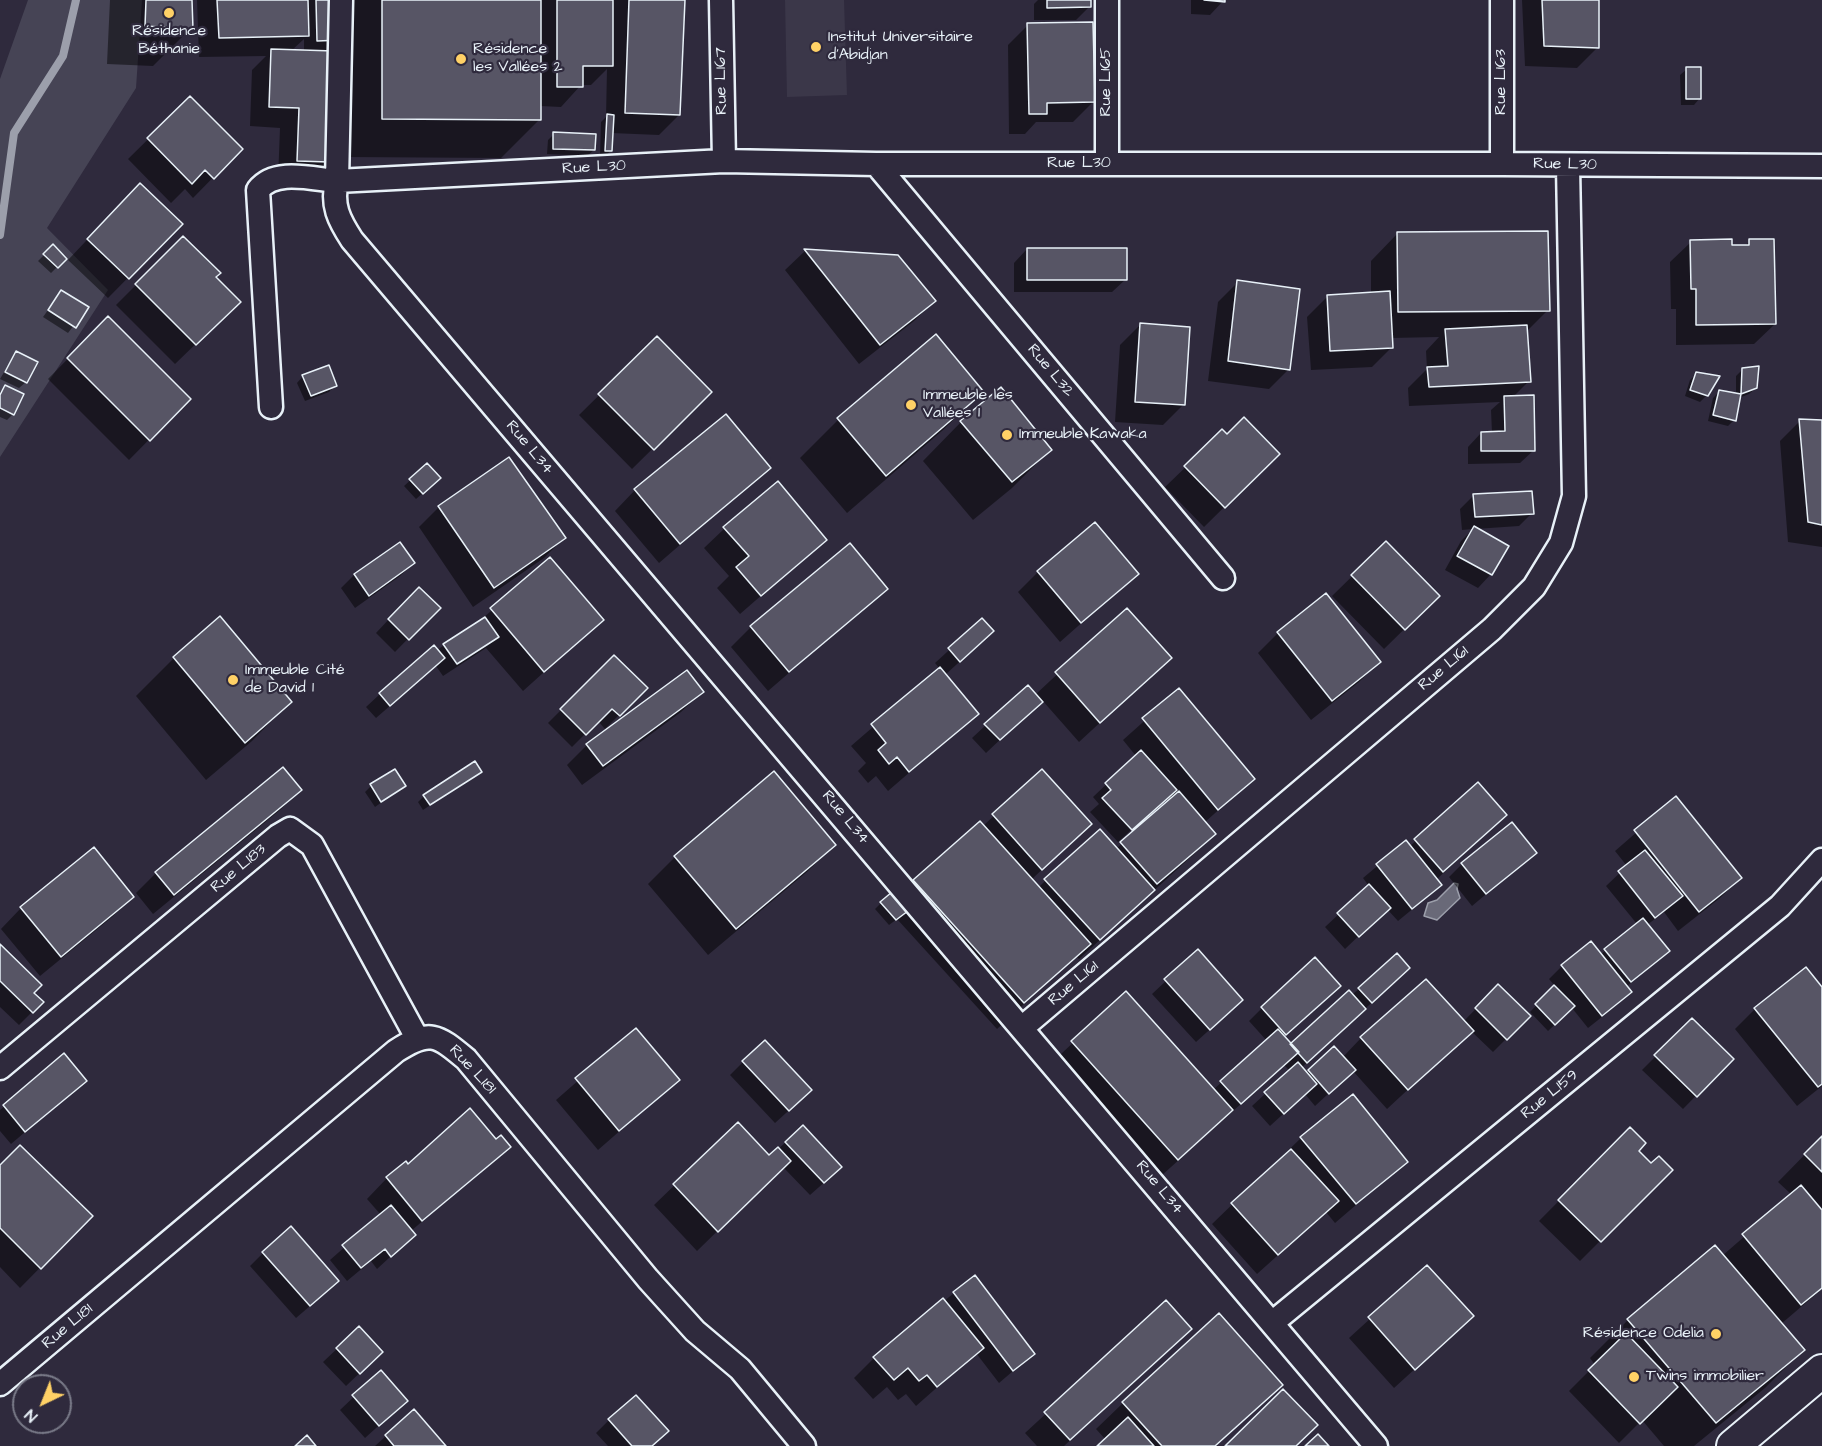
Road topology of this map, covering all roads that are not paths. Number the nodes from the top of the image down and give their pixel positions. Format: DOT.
graph roads {
  1 [pos="340,0"];
  2 [pos="721,0"];
  3 [pos="1107,0"];
  4 [pos="1502,0"];
  5 [pos="724,161"];
  6 [pos="876,164"];
  7 [pos="1107,164"];
  8 [pos="1502,164"];
  9 [pos="1568,166"];
  10 [pos="1822,166"];
  11 [pos="337,181"];
  12 [pos="271,407"];
  13 [pos="1224,578"];
  14 [pos="1822,860"];
  15 [pos="1023,1026"];
  16 [pos="417,1038"];
  17 [pos="0,1068"];
  18 [pos="1272,1323"];
  19 [pos="1822,1371"];
  20 [pos="0,1384"];
  21 [pos="804,1446"];
  22 [pos="1376,1446"];
  23 [pos="1733,1446"];
  1 -- 11 [label="street, Rue L34"];
  2 -- 5 [label="street, Rue L167"];
  3 -- 7 [label="street, Rue L165"];
  4 -- 8 [label="street, Rue L163"];
  5 -- 6 [label="street, Rue L30"];
  5 -- 11 [label="street, Rue L30"];
  6 -- 7 [label="street, Rue L30"];
  6 -- 13 [label="street, Rue L32"];
  7 -- 8 [label="street, Rue L30"];
  8 -- 9 [label="street, Rue L30"];
  9 -- 10 [label="street, Rue L30"];
  9 -- 15 [label="street, Rue L161"];
  11 -- 12 [label="street, Rue L30"];
  11 -- 15 [label="street, Rue L34"];
  14 -- 18 [label="street, Rue L159"];
  15 -- 18 [label="street, Rue L34"];
  16 -- 17 [label="street, Rue L183"];
  16 -- 20 [label="street, Rue L181"];
  16 -- 21 [label="street, Rue L181"];
  18 -- 22 [label="street, Rue L34"];
  19 -- 23 [label="street"];
}
